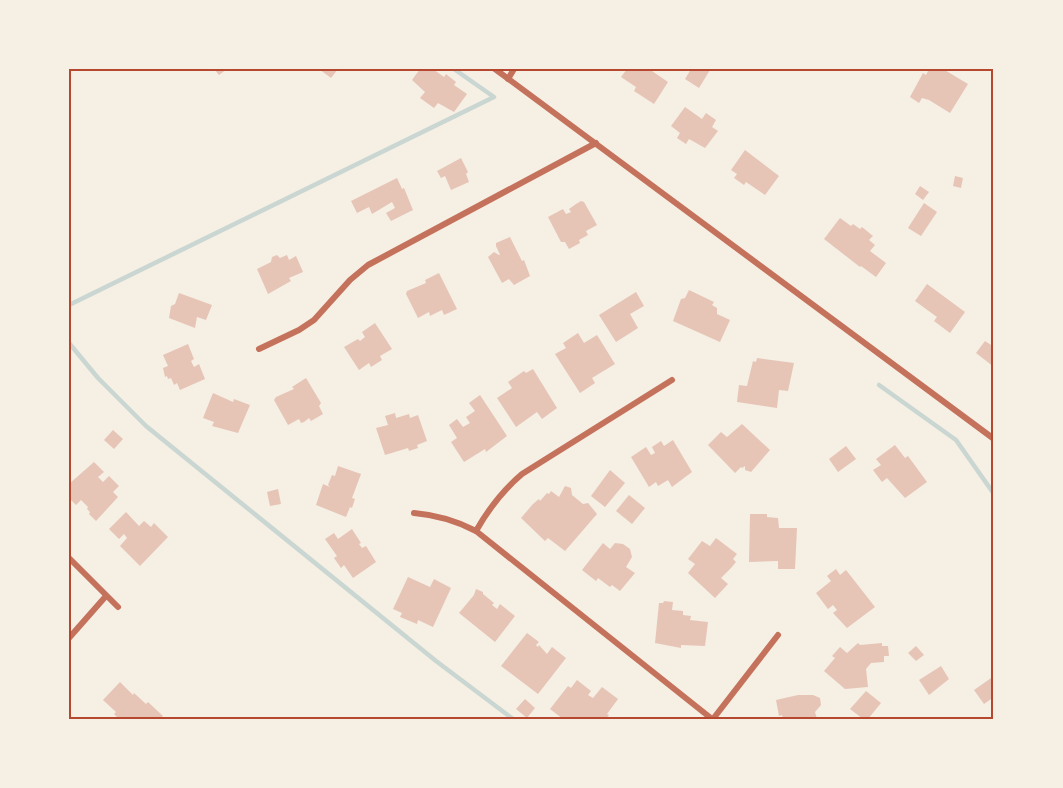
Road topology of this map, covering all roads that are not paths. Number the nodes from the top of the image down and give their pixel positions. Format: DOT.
graph roads {
  1 [pos="495,69"];
  2 [pos="514,69"];
  3 [pos="508,79"];
  4 [pos="596,143"];
  5 [pos="259,349"];
  6 [pos="672,380"];
  7 [pos="994,439"];
  8 [pos="414,513"];
  9 [pos="476,531"];
  10 [pos="69,558"];
  11 [pos="106,596"];
  12 [pos="118,607"];
  13 [pos="778,635"];
  14 [pos="69,638"];
  15 [pos="713,719"];
  1 -- 3 [label="street"];
  2 -- 3 [label="street"];
  3 -- 4 [label="street"];
  4 -- 5 [label="street"];
  4 -- 7 [label="street"];
  6 -- 9 [label="street"];
  8 -- 9 [label="street"];
  9 -- 15 [label="street"];
  10 -- 11 [label="street"];
  11 -- 12 [label="street"];
  11 -- 14 [label="street"];
  13 -- 15 [label="street"];
}
